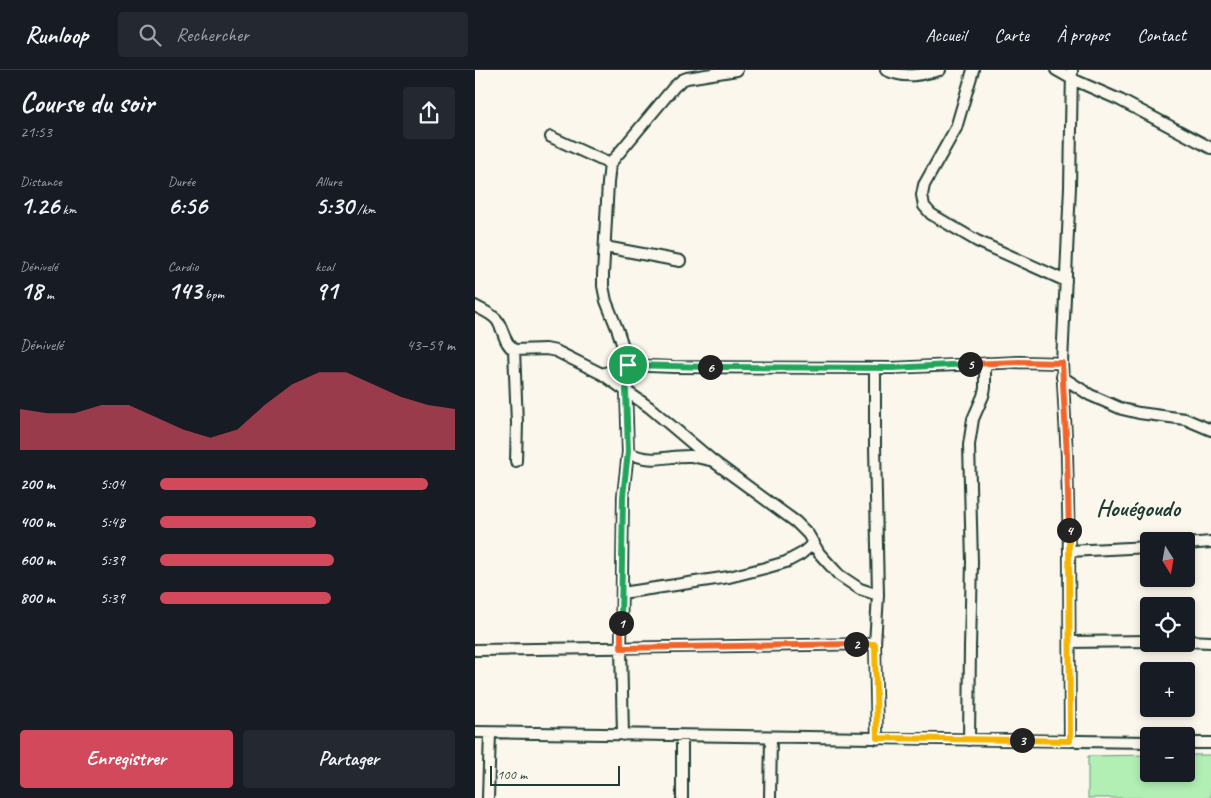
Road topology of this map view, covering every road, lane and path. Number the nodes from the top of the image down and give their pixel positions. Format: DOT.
graph roads {
  1 [pos="737,70"];
  2 [pos="886,70"];
  3 [pos="940,70"];
  4 [pos="973,70"];
  5 [pos="1056,70"];
  6 [pos="1072,74"];
  7 [pos="551,137"];
  8 [pos="1211,148"];
  9 [pos="611,164"];
  10 [pos="605,247"];
  11 [pos="680,261"];
  12 [pos="1066,281"];
  13 [pos="475,306"];
  14 [pos="514,350"];
  15 [pos="987,363"];
  16 [pos="1062,363"];
  17 [pos="628,365"];
  18 [pos="875,368"];
  19 [pos="602,374"];
  20 [pos="1062,377"];
  21 [pos="626,390"];
  22 [pos="1211,430"];
  23 [pos="628,452"];
  24 [pos="517,461"];
  25 [pos="713,461"];
  26 [pos="1211,542"];
  27 [pos="814,543"];
  28 [pos="1195,543"];
  29 [pos="1140,547"];
  30 [pos="1069,551"];
  31 [pos="622,592"];
  32 [pos="878,595"];
  33 [pos="1140,641"];
  34 [pos="1195,641"];
  35 [pos="1070,642"];
  36 [pos="1211,642"];
  37 [pos="875,644"];
  38 [pos="621,648"];
  39 [pos="475,650"];
  40 [pos="475,732"];
  41 [pos="490,733"];
  42 [pos="623,735"];
  43 [pos="682,736"];
  44 [pos="771,737"];
  45 [pos="877,738"];
  46 [pos="969,740"];
  47 [pos="1070,741"];
  48 [pos="1140,742"];
  49 [pos="1195,742"];
  50 [pos="1211,743"];
  51 [pos="488,798"];
  52 [pos="682,798"];
  53 [pos="770,798"];
  1 -- 9 [label="street"];
  2 -- 3 [label="street"];
  4 -- 12 [label="street"];
  5 -- 6 [label="street"];
  6 -- 8 [label="street"];
  6 -- 12 [label="street"];
  7 -- 9 [label="street"];
  9 -- 10 [label="street"];
  10 -- 11 [label="street"];
  10 -- 17 [label="street"];
  12 -- 16 [label="street"];
  13 -- 14 [label="street"];
  14 -- 19 [label="street"];
  14 -- 24 [label="street"];
  15 -- 16 [label="street"];
  15 -- 18 [label="street"];
  15 -- 46 [label="street"];
  16 -- 20 [label="street"];
  17 -- 18 [label="street"];
  17 -- 19 [label="street"];
  17 -- 21 [label="street"];
  18 -- 32 [label="street"];
  19 -- 21 [label="street"];
  20 -- 22 [label="street"];
  20 -- 30 [label="street"];
  21 -- 23 [label="street"];
  21 -- 25 [label="street"];
  23 -- 25 [label="street"];
  23 -- 31 [label="street"];
  25 -- 27 [label="street"];
  26 -- 28 [label="street"];
  27 -- 31 [label="street"];
  27 -- 32 [label="street"];
  29 -- 30 [label="street"];
  30 -- 35 [label="street"];
  31 -- 38 [label="street"];
  32 -- 37 [label="street"];
  33 -- 35 [label="street"];
  34 -- 36 [label="street"];
  35 -- 47 [label="street"];
  37 -- 38 [label="street"];
  37 -- 45 [label="street"];
  38 -- 39 [label="street"];
  38 -- 42 [label="street"];
  40 -- 41 [label="street"];
  41 -- 42 [label="street"];
  41 -- 51 [label="street"];
  42 -- 43 [label="street"];
  43 -- 44 [label="street"];
  43 -- 52 [label="street"];
  44 -- 45 [label="street"];
  44 -- 53 [label="street"];
  45 -- 46 [label="street"];
  46 -- 47 [label="street"];
  47 -- 48 [label="street"];
  49 -- 50 [label="street"];
}
